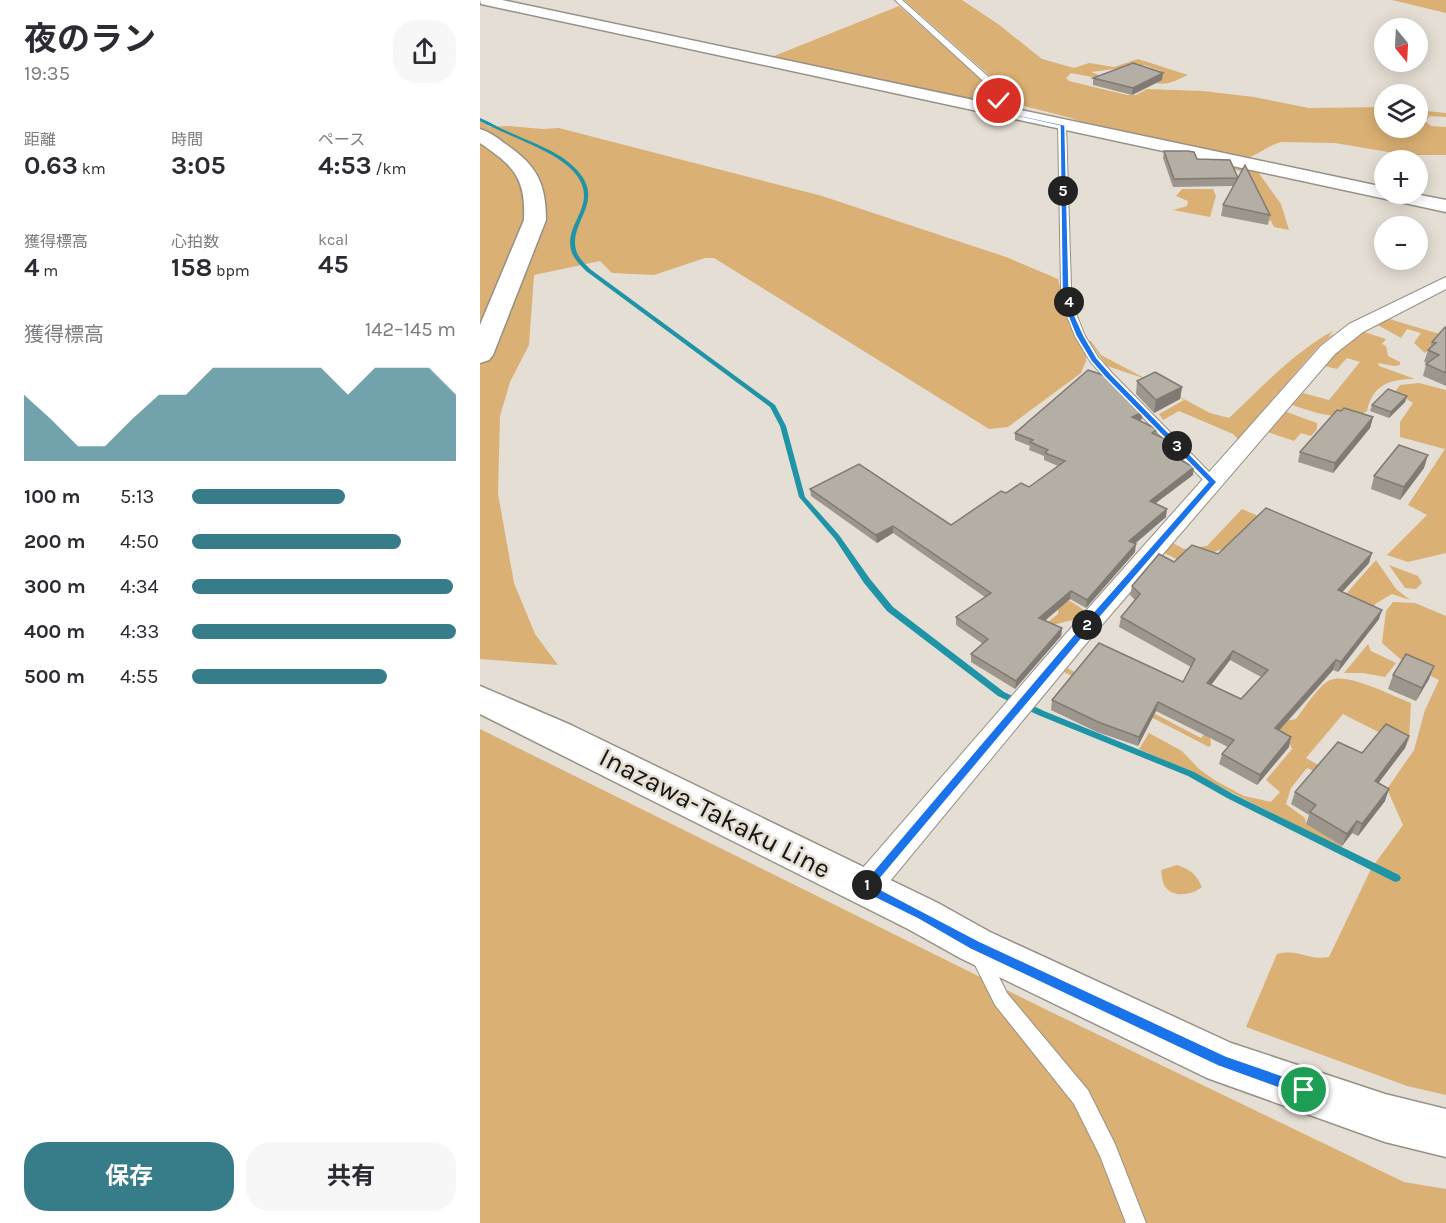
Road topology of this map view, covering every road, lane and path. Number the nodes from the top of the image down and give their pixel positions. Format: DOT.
graph roads {
  1 [pos="482,0"];
  2 [pos="898,0"];
  3 [pos="987,109"];
  4 [pos="1062,125"];
  5 [pos="480,135"];
  6 [pos="1374,191"];
  7 [pos="1428,202"];
  8 [pos="1446,206"];
  9 [pos="1446,282"];
  10 [pos="480,355"];
  11 [pos="1212,482"];
  12 [pos="480,699"];
  13 [pos="865,888"];
  14 [pos="975,945"];
  15 [pos="1446,1134"];
  16 [pos="1136,1223"];
  1 -- 3 [label="street"];
  2 -- 3 [label="lane"];
  3 -- 4 [label="street"];
  4 -- 6 [label="street"];
  4 -- 11 [label="lane"];
  5 -- 10 [label="street"];
  7 -- 8 [label="street"];
  9 -- 11 [label="street"];
  11 -- 13 [label="street"];
  12 -- 13 [label="street, Inazawa-Takaku Line"];
  13 -- 14 [label="street, Inazawa-Takaku Line"];
  14 -- 15 [label="street, Inazawa-Takaku Line"];
  14 -- 16 [label="lane"];
}
